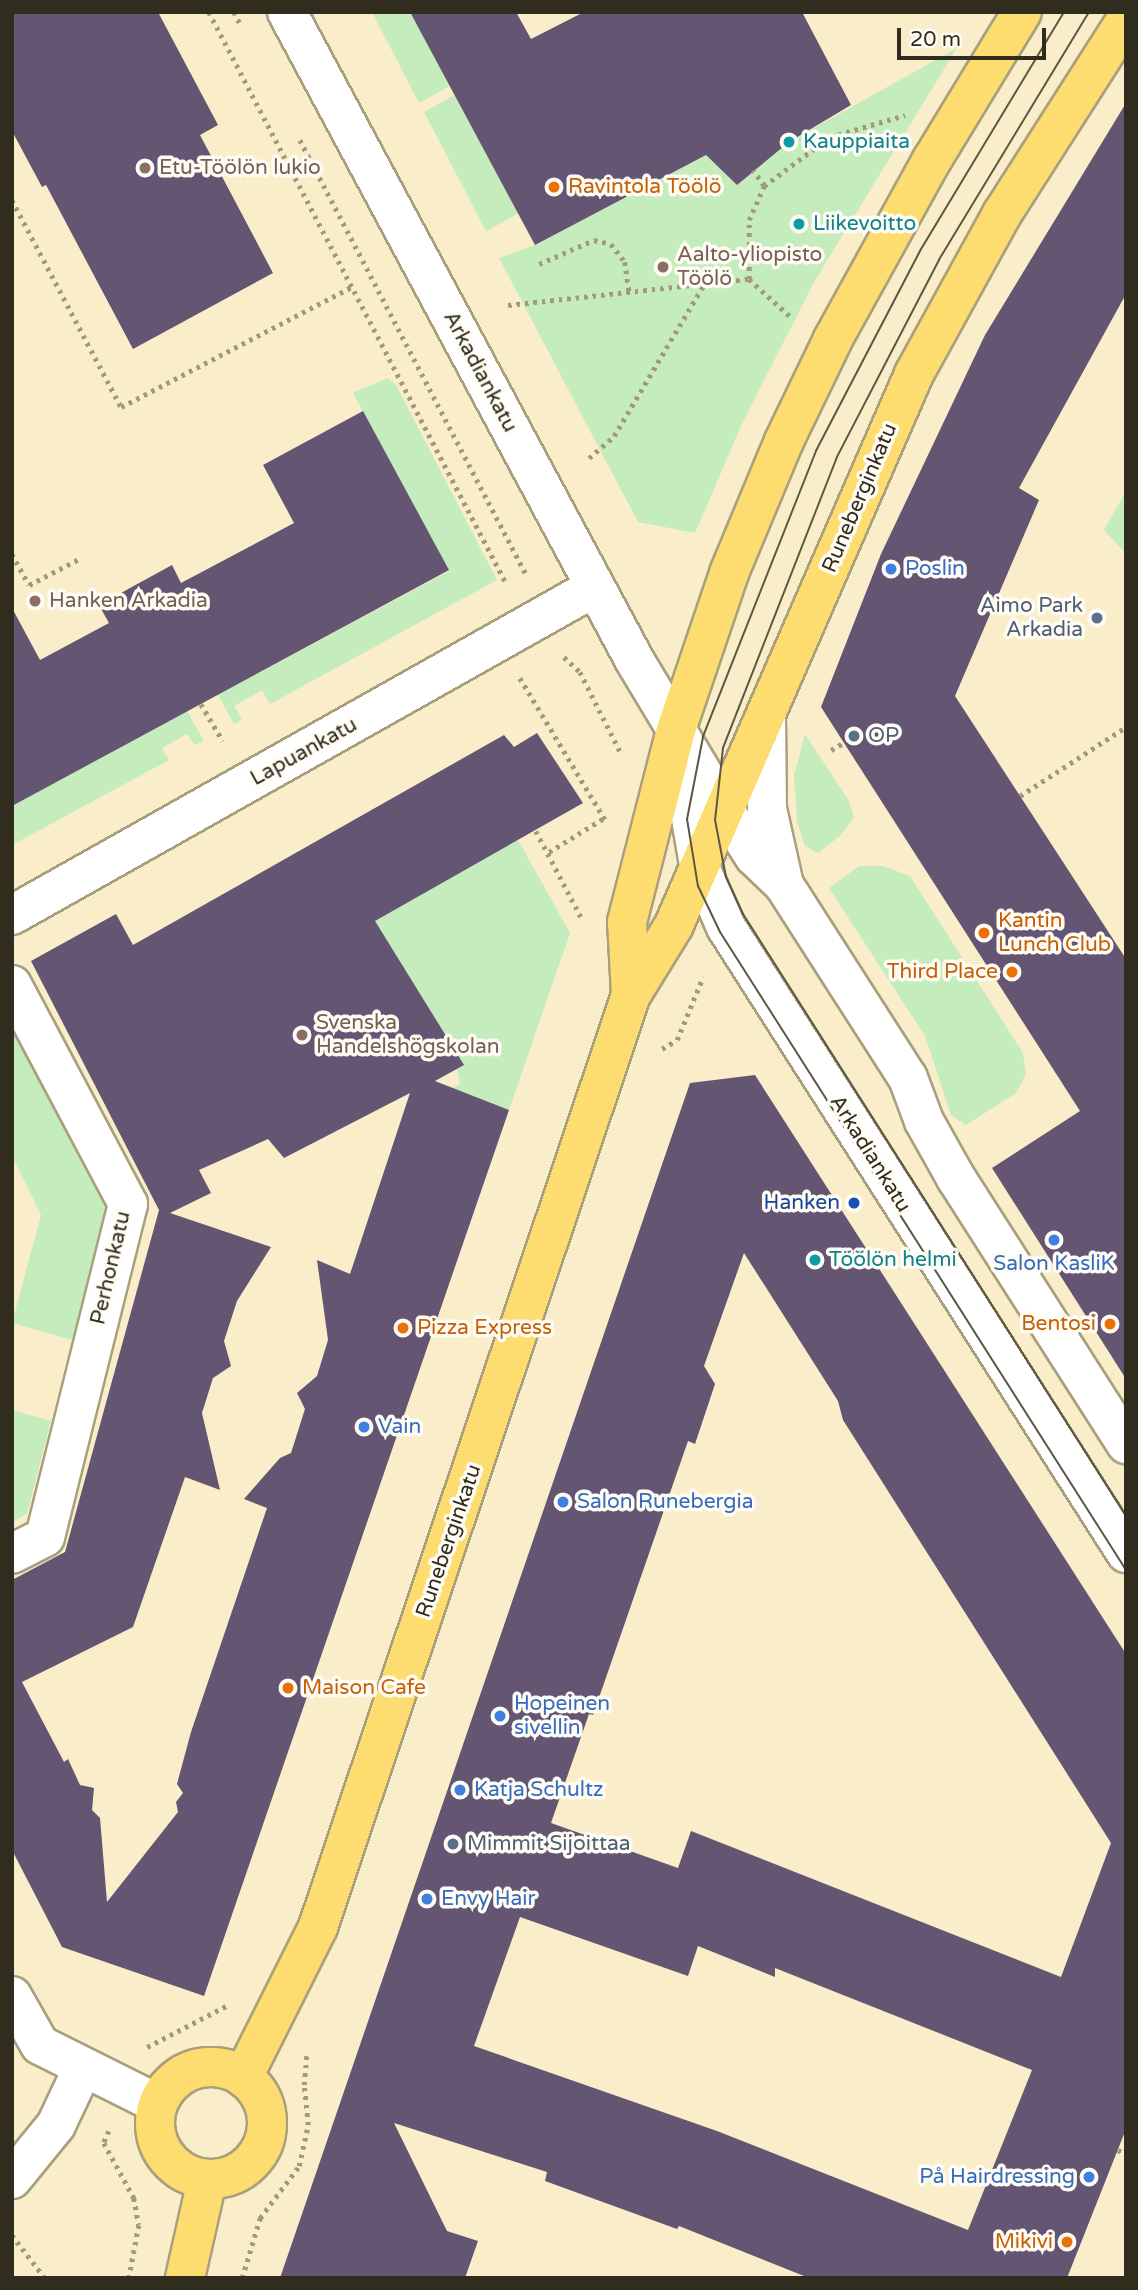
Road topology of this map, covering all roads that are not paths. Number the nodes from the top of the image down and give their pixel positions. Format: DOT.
graph roads {
  1 [pos="287,12"];
  2 [pos="1022,12"];
  3 [pos="1126,20"];
  4 [pos="595,587"];
  5 [pos="766,718"];
  6 [pos="676,730"];
  7 [pos="725,811"];
  8 [pos="699,865"];
  9 [pos="784,885"];
  10 [pos="12,915"];
  11 [pos="12,985"];
  12 [pos="631,995"];
  13 [pos="1126,1444"];
  14 [pos="1126,1553"];
  15 [pos="12,1554"];
  16 [pos="12,1996"];
  17 [pos="82,2070"];
  18 [pos="243,2077"];
  19 [pos="158,2104"];
  20 [pos="12,2179"];
  21 [pos="207,2180"];
  22 [pos="185,2278"];
  1 -- 4 [label="street, Arkadiankatu"];
  2 -- 6 [label="main road, Runeberginkatu"];
  3 -- 5 [label="main road, Runeberginkatu"];
  4 -- 6 [label="street, Arkadiankatu"];
  4 -- 10 [label="street, Lapuankatu"];
  5 -- 7 [label="main road, Runeberginkatu"];
  5 -- 9 [label="street"];
  6 -- 7 [label="street, Arkadiankatu"];
  6 -- 8 [label="street, Arkadiankatu"];
  6 -- 12 [label="main road, Runeberginkatu"];
  7 -- 8 [label="main road, Runeberginkatu"];
  7 -- 9 [label="street, Arkadiankatu"];
  8 -- 12 [label="main road, Runeberginkatu"];
  8 -- 14 [label="street, Arkadiankatu"];
  9 -- 13 [label="street, Arkadiankatu"];
  11 -- 15 [label="street, Perhonkatu"];
  12 -- 18 [label="main road, Runeberginkatu"];
  16 -- 17 [label="street"];
  17 -- 19 [label="street"];
  17 -- 20 [label="street"];
  18 -- 19 [label="main road"];
  18 -- 21 [label="main road"];
  19 -- 21 [label="main road"];
  21 -- 22 [label="main road"];
}
